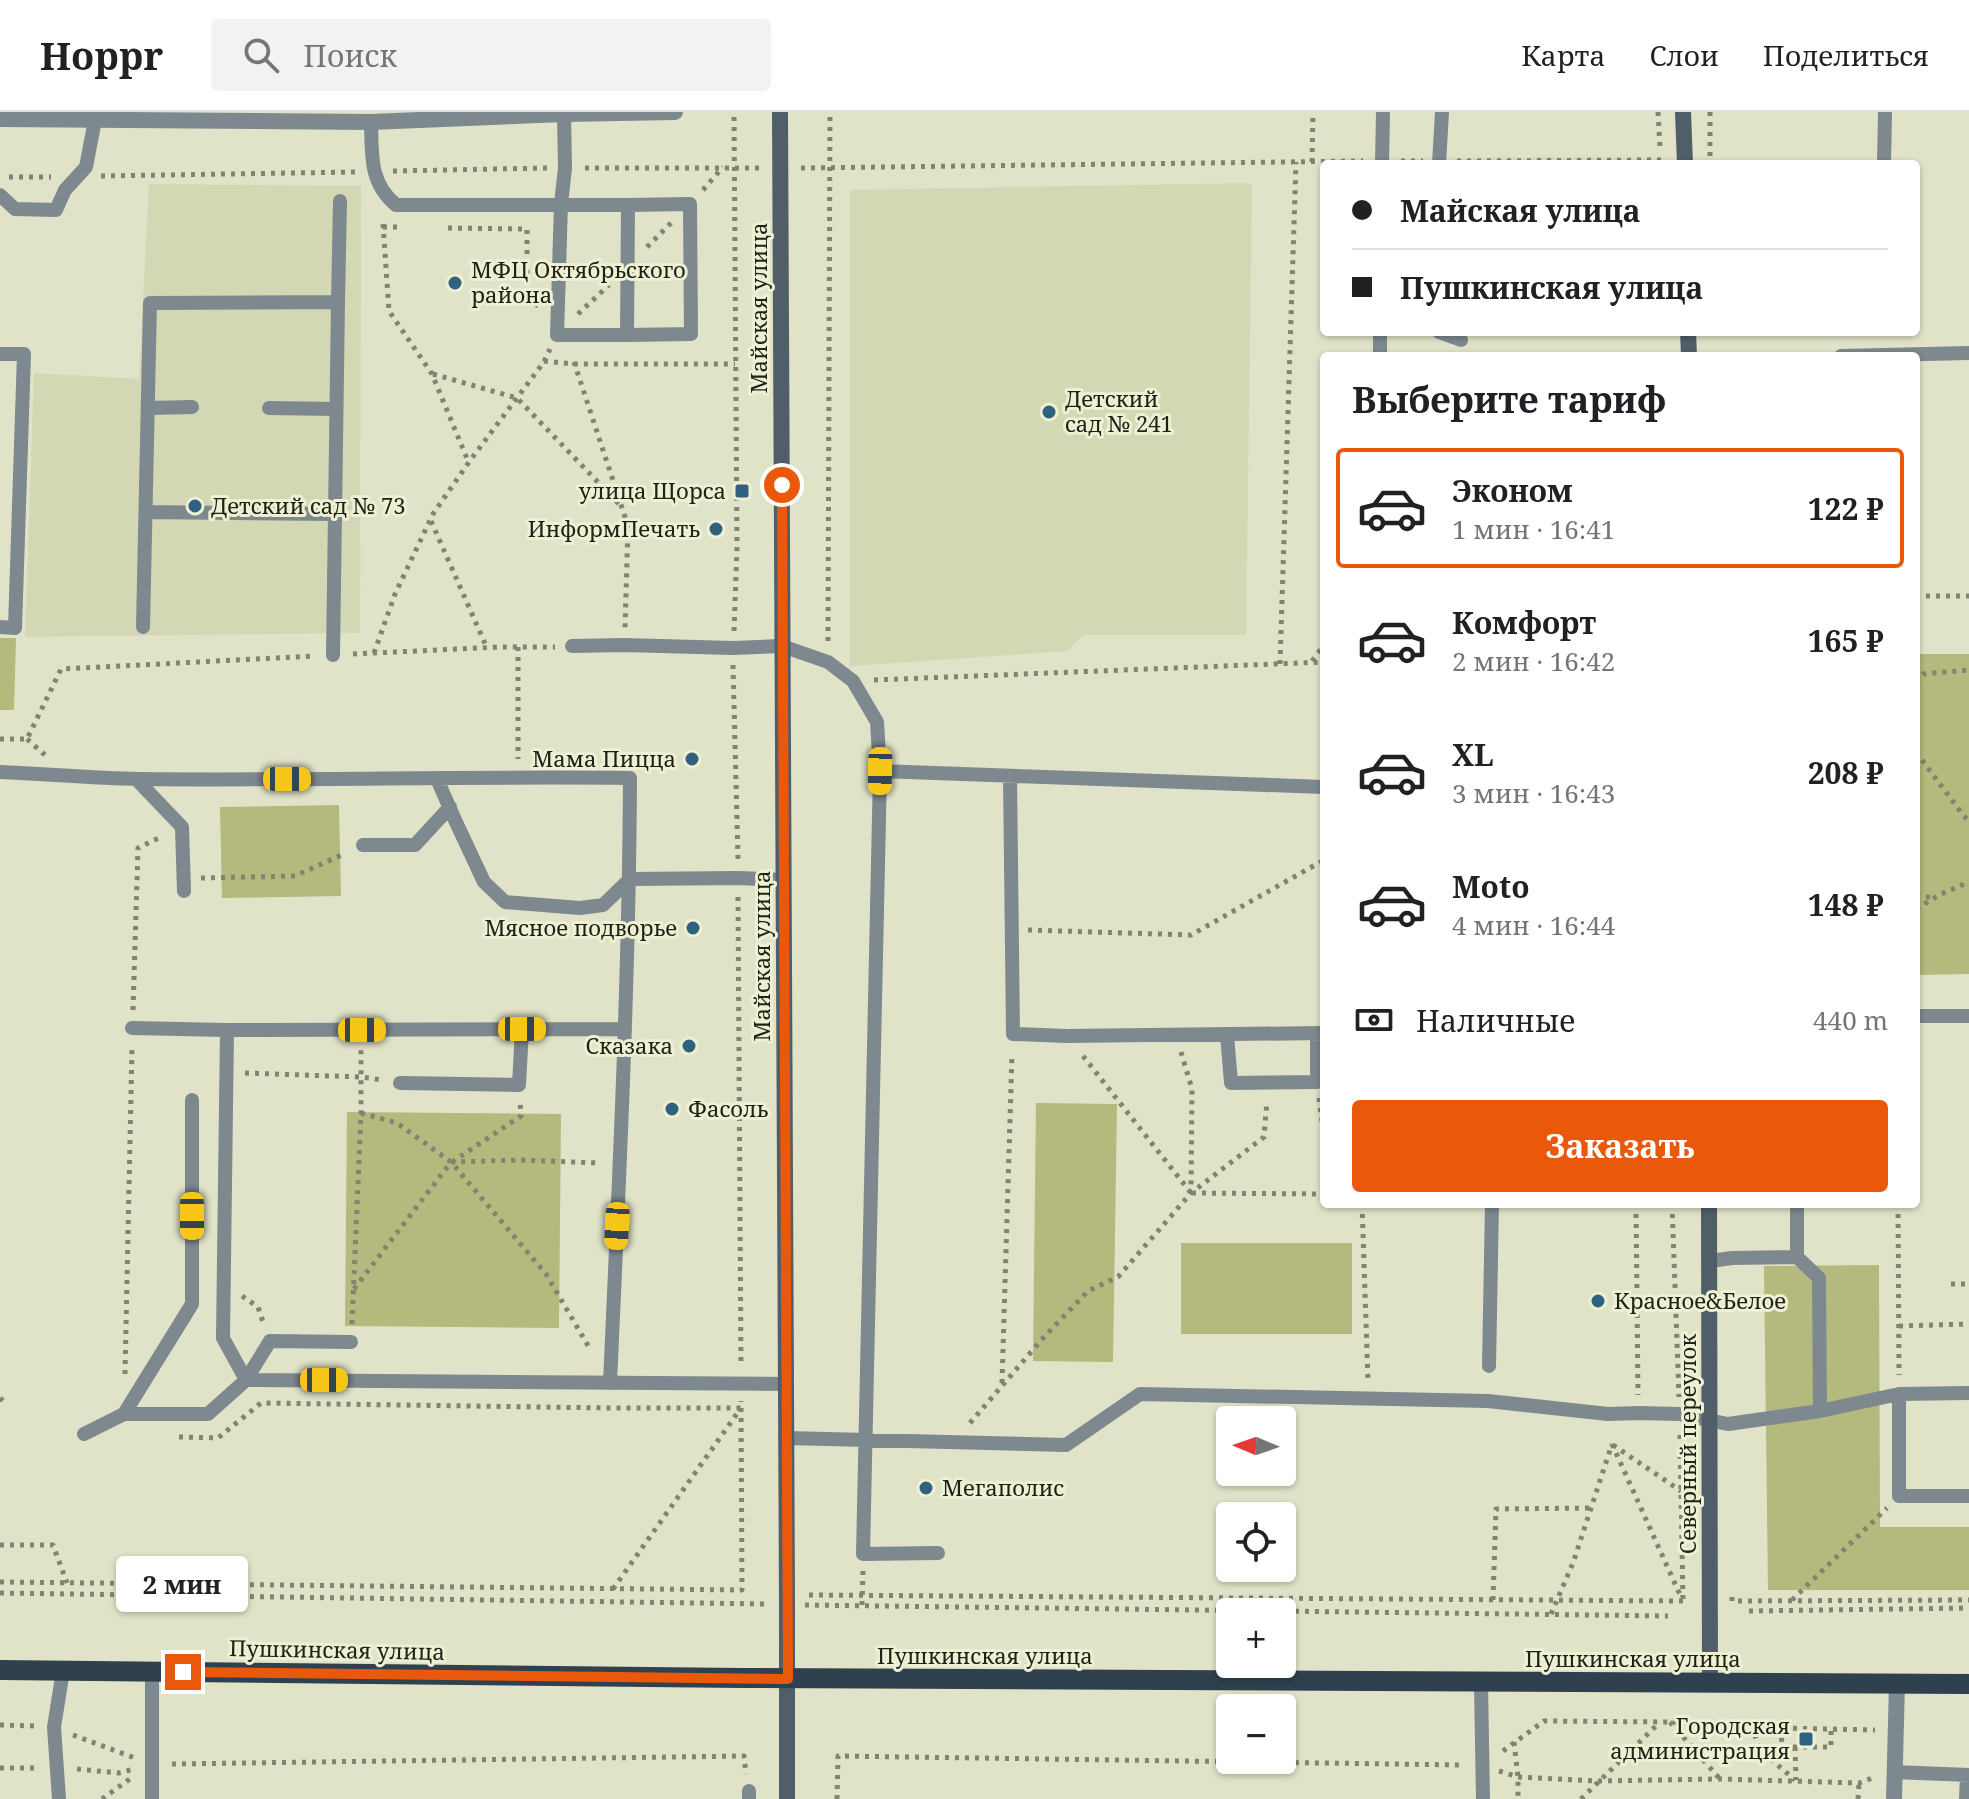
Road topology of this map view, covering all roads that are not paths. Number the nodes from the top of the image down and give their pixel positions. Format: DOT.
graph roads {
  1 [pos="675,112"];
  2 [pos="780,112"];
  3 [pos="1383,112"];
  4 [pos="1442,112"];
  5 [pos="1683,112"];
  6 [pos="1885,112"];
  7 [pos="564,114"];
  8 [pos="0,119"];
  9 [pos="95,120"];
  10 [pos="371,122"];
  11 [pos="1382,160"];
  12 [pos="1440,160"];
  13 [pos="1685,160"];
  14 [pos="1884,160"];
  15 [pos="0,195"];
  16 [pos="340,201"];
  17 [pos="561,204"];
  18 [pos="628,205"];
  19 [pos="338,302"];
  20 [pos="627,335"];
  21 [pos="1450,336"];
  22 [pos="1461,340"];
  23 [pos="1969,353"];
  24 [pos="0,354"];
  25 [pos="1920,354"];
  26 [pos="192,407"];
  27 [pos="148,408"];
  28 [pos="269,408"];
  29 [pos="336,409"];
  30 [pos="146,512"];
  31 [pos="335,514"];
  32 [pos="0,627"];
  33 [pos="143,627"];
  34 [pos="572,646"];
  35 [pos="782,646"];
  36 [pos="333,655"];
  37 [pos="880,771"];
  38 [pos="0,772"];
  39 [pos="1010,776"];
  40 [pos="136,779"];
  41 [pos="437,779"];
  42 [pos="1320,787"];
  43 [pos="450,807"];
  44 [pos="363,845"];
  45 [pos="630,879"];
  46 [pos="784,880"];
  47 [pos="184,885"];
  48 [pos="1920,1016"];
  49 [pos="1969,1016"];
  50 [pos="132,1028"];
  51 [pos="522,1029"];
  52 [pos="625,1029"];
  53 [pos="227,1030"];
  54 [pos="1320,1033"];
  55 [pos="1227,1035"];
  56 [pos="1320,1045"];
  57 [pos="400,1083"];
  58 [pos="192,1100"];
  59 [pos="1492,1208"];
  60 [pos="1709,1208"];
  61 [pos="1797,1208"];
  62 [pos="1797,1257"];
  63 [pos="1710,1261"];
  64 [pos="351,1342"];
  65 [pos="1489,1366"];
  66 [pos="246,1380"];
  67 [pos="610,1383"];
  68 [pos="786,1384"];
  69 [pos="1969,1393"];
  70 [pos="1899,1394"];
  71 [pos="1820,1411"];
  72 [pos="124,1414"];
  73 [pos="1710,1420"];
  74 [pos="84,1434"];
  75 [pos="786,1438"];
  76 [pos="865,1441"];
  77 [pos="1969,1496"];
  78 [pos="938,1553"];
  79 [pos="0,1670"];
  80 [pos="63,1671"];
  81 [pos="152,1672"];
  82 [pos="788,1679"];
  83 [pos="1481,1683"];
  84 [pos="1710,1683"];
  85 [pos="1897,1684"];
  86 [pos="1969,1684"];
  87 [pos="1894,1772"];
  88 [pos="1968,1775"];
  89 [pos="59,1799"];
  90 [pos="152,1799"];
  91 [pos="787,1799"];
  92 [pos="1483,1799"];
  93 [pos="1894,1799"];
  94 [pos="1966,1799"];
  1 -- 7 [label="street"];
  2 -- 35 [label="street, Майская улица"];
  3 -- 11 [label="lane"];
  4 -- 12 [label="lane"];
  5 -- 13 [label="street"];
  6 -- 14 [label="lane"];
  7 -- 10 [label="street"];
  7 -- 17 [label="lane"];
  8 -- 9 [label="street"];
  9 -- 10 [label="street"];
  9 -- 15 [label="lane"];
  10 -- 17 [label="lane"];
  16 -- 19 [label="lane"];
  17 -- 18 [label="lane"];
  17 -- 20 [label="lane"];
  18 -- 20 [label="lane"];
  18 -- 20 [label="lane"];
  19 -- 27 [label="lane"];
  19 -- 29 [label="lane"];
  21 -- 22 [label="lane"];
  23 -- 25 [label="lane"];
  24 -- 32 [label="lane"];
  26 -- 27 [label="lane"];
  27 -- 30 [label="lane"];
  28 -- 29 [label="lane"];
  29 -- 31 [label="lane"];
  30 -- 31 [label="lane"];
  30 -- 33 [label="lane"];
  31 -- 36 [label="lane"];
  34 -- 35 [label="lane"];
  35 -- 37 [label="lane"];
  35 -- 46 [label="street, Майская улица"];
  37 -- 39 [label="lane"];
  37 -- 76 [label="lane"];
  38 -- 40 [label="lane"];
  39 -- 42 [label="lane"];
  39 -- 55 [label="lane"];
  40 -- 41 [label="lane"];
  40 -- 47 [label="lane"];
  41 -- 43 [label="lane"];
  41 -- 45 [label="lane"];
  43 -- 44 [label="lane"];
  43 -- 45 [label="lane"];
  45 -- 46 [label="lane"];
  45 -- 52 [label="lane"];
  46 -- 68 [label="street, Майская улица"];
  48 -- 49 [label="lane"];
  50 -- 53 [label="lane"];
  51 -- 52 [label="lane"];
  51 -- 53 [label="lane"];
  51 -- 57 [label="lane"];
  52 -- 67 [label="lane"];
  53 -- 66 [label="lane"];
  54 -- 55 [label="lane"];
  55 -- 56 [label="lane"];
  58 -- 72 [label="lane"];
  59 -- 65 [label="lane"];
  60 -- 63 [label="street, Северный переулок"];
  61 -- 62 [label="lane"];
  62 -- 63 [label="lane"];
  62 -- 71 [label="lane"];
  63 -- 73 [label="street, Северный переулок"];
  64 -- 66 [label="lane"];
  66 -- 67 [label="lane"];
  66 -- 72 [label="lane"];
  67 -- 68 [label="lane"];
  68 -- 75 [label="street, Майская улица"];
  69 -- 70 [label="lane"];
  70 -- 71 [label="lane"];
  70 -- 77 [label="lane"];
  71 -- 73 [label="lane"];
  72 -- 74 [label="lane"];
  73 -- 76 [label="lane"];
  73 -- 84 [label="street, Северный переулок"];
  75 -- 76 [label="lane"];
  75 -- 82 [label="street, Майская улица"];
  76 -- 78 [label="lane"];
  79 -- 80 [label="main road, Пушкинская улица"];
  80 -- 81 [label="main road, Пушкинская улица"];
  80 -- 89 [label="lane"];
  81 -- 82 [label="main road, Пушкинская улица"];
  81 -- 90 [label="lane"];
  82 -- 83 [label="main road, Пушкинская улица"];
  82 -- 91 [label="street, Майская улица"];
  83 -- 84 [label="main road, Пушкинская улица"];
  83 -- 92 [label="lane"];
  84 -- 85 [label="main road, Пушкинская улица"];
  85 -- 86 [label="main road, Пушкинская улица"];
  85 -- 87 [label="street"];
  87 -- 88 [label="lane"];
  87 -- 93 [label="street"];
  88 -- 94 [label="lane"];
}
